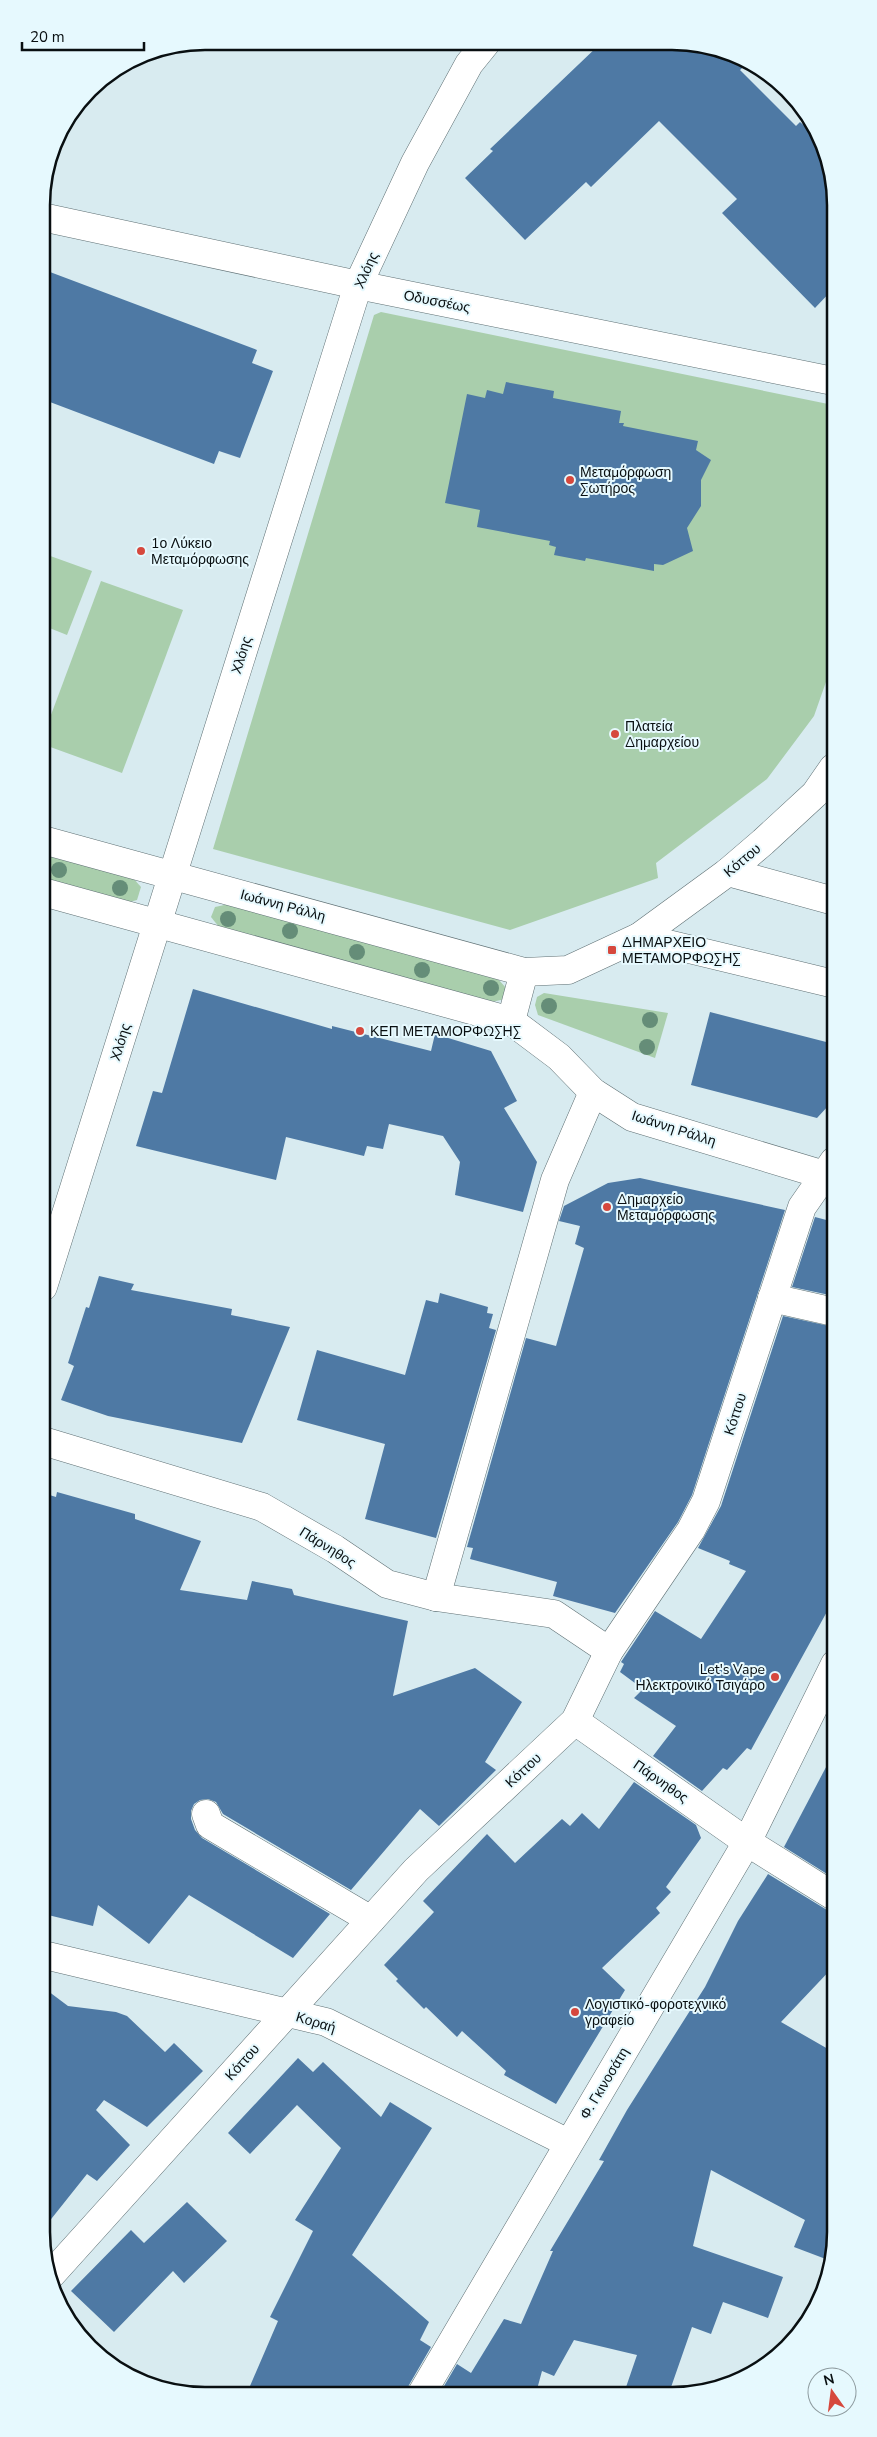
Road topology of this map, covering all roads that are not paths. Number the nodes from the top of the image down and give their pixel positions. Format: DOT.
graph roads {
  1 [pos="480,50"];
  2 [pos="50,219"];
  3 [pos="358,285"];
  4 [pos="827,380"];
  5 [pos="827,777"];
  6 [pos="50,842"];
  7 [pos="728,872"];
  8 [pos="172,875"];
  9 [pos="50,894"];
  10 [pos="827,899"];
  11 [pos="157,924"];
  12 [pos="639,937"];
  13 [pos="524,972"];
  14 [pos="827,982"];
  15 [pos="511,1021"];
  16 [pos="593,1092"];
  17 [pos="827,1171"];
  18 [pos="827,1177"];
  19 [pos="50,1265"];
  20 [pos="772,1298"];
  21 [pos="827,1310"];
  22 [pos="50,1443"];
  23 [pos="436,1597"];
  24 [pos="609,1651"];
  25 [pos="827,1680"];
  26 [pos="574,1721"];
  27 [pos="206,1814"];
  28 [pos="748,1842"];
  29 [pos="827,1891"];
  30 [pos="371,1920"];
  31 [pos="50,1955"];
  32 [pos="286,2014"];
  33 [pos="568,2143"];
  34 [pos="55,2270"];
  35 [pos="426,2387"];
  1 -- 3 [label="street, Χλόης"];
  2 -- 3 [label="street, Οδυσσέως"];
  3 -- 4 [label="street, Οδυσσέως"];
  3 -- 8 [label="street, Χλόης"];
  5 -- 7 [label="street, Κόττου"];
  6 -- 8 [label="street, Ιωάννη Ράλλη"];
  7 -- 10 [label="street"];
  7 -- 12 [label="street, Κόττου"];
  8 -- 11 [label="street, Χλόης"];
  8 -- 13 [label="street, Ιωάννη Ράλλη"];
  9 -- 11 [label="street, Ιωάννη Ράλλη"];
  11 -- 15 [label="street, Ιωάννη Ράλλη"];
  11 -- 19 [label="street, Χλόης"];
  12 -- 13 [label="street, Ιωάννη Ράλλη"];
  12 -- 14 [label="street"];
  13 -- 15 [label="street"];
  15 -- 16 [label="street, Ιωάννη Ράλλη"];
  16 -- 17 [label="street, Ιωάννη Ράλλη"];
  16 -- 23 [label="street"];
  18 -- 20 [label="street, Κόττου"];
  20 -- 21 [label="street"];
  20 -- 24 [label="street, Κόττου"];
  22 -- 23 [label="street, Πάρνηθος"];
  23 -- 24 [label="street, Πάρνηθος"];
  24 -- 26 [label="street, Κόττου"];
  25 -- 28 [label="street, Φ. Γκινοσάτη"];
  26 -- 28 [label="street, Πάρνηθος"];
  26 -- 30 [label="street, Κόττου"];
  27 -- 30 [label="street"];
  28 -- 29 [label="street, Πάρνηθος"];
  28 -- 33 [label="street, Φ. Γκινοσάτη"];
  30 -- 32 [label="street, Κόττου"];
  31 -- 32 [label="street, Κοραή"];
  32 -- 33 [label="street, Κοραή"];
  32 -- 34 [label="street, Κόττου"];
  33 -- 35 [label="street, Φ. Γκινοσάτη"];
}
